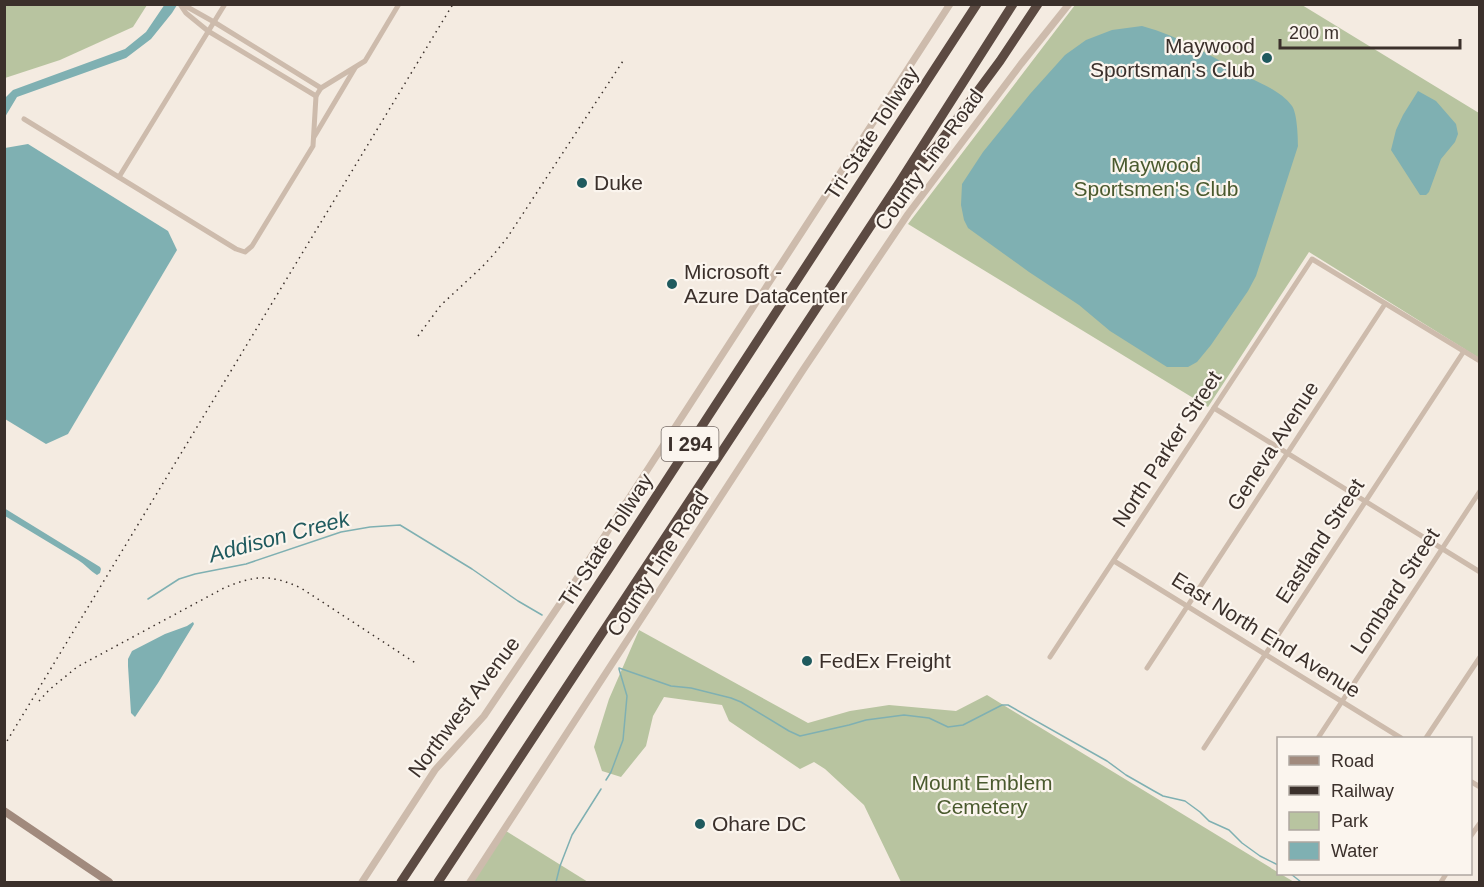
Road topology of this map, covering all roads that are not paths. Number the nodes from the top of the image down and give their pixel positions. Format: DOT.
graph roads {
  1 [pos="181,4"];
  2 [pos="225,4"];
  3 [pos="399,4"];
  4 [pos="950,4"];
  5 [pos="977,4"];
  6 [pos="1013,4"];
  7 [pos="1038,4"];
  8 [pos="1069,4"];
  9 [pos="214,22"];
  10 [pos="208,31"];
  11 [pos="356,66"];
  12 [pos="321,88"];
  13 [pos="316,96"];
  14 [pos="24,119"];
  15 [pos="313,138"];
  16 [pos="119,177"];
  17 [pos="899,183"];
  18 [pos="1385,304"];
  19 [pos="1464,351"];
  20 [pos="1479,361"];
  21 [pos="1214,408"];
  22 [pos="1288,454"];
  23 [pos="1479,491"];
  24 [pos="1365,501"];
  25 [pos="1442,549"];
  26 [pos="1114,561"];
  27 [pos="1479,572"];
  28 [pos="1188,607"];
  29 [pos="1265,654"];
  30 [pos="1050,657"];
  31 [pos="1479,657"];
  32 [pos="1147,668"];
  33 [pos="1342,702"];
  34 [pos="1319,737"];
  35 [pos="1399,737"];
  36 [pos="1427,737"];
  37 [pos="1204,748"];
  38 [pos="4,811"];
  39 [pos="109,882"];
  40 [pos="362,882"];
  41 [pos="401,882"];
  42 [pos="438,882"];
  43 [pos="470,882"];
  1 -- 9 [label="street"];
  1 -- 10 [label="street"];
  2 -- 9 [label="street"];
  3 -- 11 [label="street"];
  4 -- 40 [label="street, Northwest Avenue"];
  5 -- 41 [label="highway, Tri-State Tollway / I 294"];
  6 -- 17 [label="highway, I 294"];
  7 -- 17 [label="highway"];
  8 -- 43 [label="street, County Line Road"];
  9 -- 10 [label="street"];
  9 -- 12 [label="street"];
  10 -- 13 [label="street"];
  10 -- 16 [label="street"];
  11 -- 12 [label="street"];
  11 -- 15 [label="street"];
  12 -- 13 [label="street"];
  13 -- 15 [label="street"];
  14 -- 16 [label="street"];
  15 -- 16 [label="street"];
  17 -- 42 [label="highway, I 294"];
  18 -- 19 [label="street"];
  18 -- 21 [label="street, North Parker Street"];
  18 -- 22 [label="street, Geneva Avenue"];
  19 -- 20 [label="street"];
  19 -- 24 [label="street, Eastland Street"];
  21 -- 22 [label="street"];
  21 -- 26 [label="street, North Parker Street"];
  22 -- 24 [label="street"];
  22 -- 28 [label="street, Geneva Avenue"];
  23 -- 25 [label="street, Lombard Street"];
  24 -- 25 [label="street"];
  24 -- 29 [label="street, Eastland Street"];
  25 -- 27 [label="street"];
  25 -- 33 [label="street, Lombard Street"];
  26 -- 28 [label="street, East North End Avenue"];
  26 -- 30 [label="street, North Parker Street"];
  28 -- 29 [label="street, East North End Avenue"];
  28 -- 32 [label="street, Geneva Avenue"];
  29 -- 33 [label="street, East North End Avenue"];
  29 -- 37 [label="street, Eastland Street"];
  31 -- 36 [label="street"];
  33 -- 34 [label="street, Lombard Street"];
  33 -- 35 [label="street, East North End Avenue"];
  38 -- 39 [label="main road"];
}
